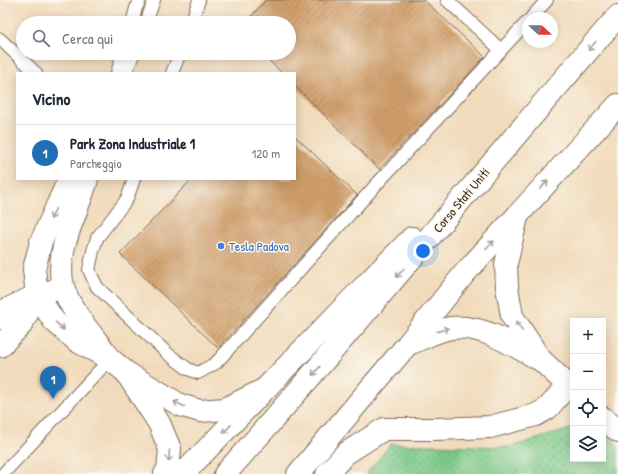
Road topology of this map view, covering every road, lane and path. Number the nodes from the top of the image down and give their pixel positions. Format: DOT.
graph roads {
  1 [pos="140,0"];
  2 [pos="154,0"];
  3 [pos="199,0"];
  4 [pos="447,0"];
  5 [pos="547,0"];
  6 [pos="536,12"];
  7 [pos="134,16"];
  8 [pos="148,16"];
  9 [pos="193,16"];
  10 [pos="618,16"];
  11 [pos="522,27"];
  12 [pos="0,39"];
  13 [pos="501,50"];
  14 [pos="16,54"];
  15 [pos="22,60"];
  16 [pos="121,60"];
  17 [pos="131,60"];
  18 [pos="177,60"];
  19 [pos="35,72"];
  20 [pos="117,72"];
  21 [pos="125,72"];
  22 [pos="172,72"];
  23 [pos="618,105"];
  24 [pos="515,135"];
  25 [pos="69,180"];
  26 [pos="87,180"];
  27 [pos="134,180"];
  28 [pos="518,214"];
  29 [pos="464,274"];
  30 [pos="63,287"];
  31 [pos="37,295"];
  32 [pos="0,318"];
  33 [pos="407,345"];
  34 [pos="0,346"];
  35 [pos="540,360"];
  36 [pos="118,366"];
  37 [pos="570,387"];
  38 [pos="267,388"];
  39 [pos="570,389"];
  40 [pos="606,421"];
  41 [pos="618,431"];
  42 [pos="3,474"];
  43 [pos="165,474"];
  44 [pos="183,474"];
  45 [pos="225,474"];
  46 [pos="283,474"];
  47 [pos="298,474"];
  48 [pos="327,474"];
  1 -- 7 [label="lane"];
  2 -- 8 [label="lane"];
  3 -- 9 [label="lane"];
  4 -- 13 [label="lane"];
  5 -- 6 [label="lane"];
  10 -- 24 [label="main road, Corso Stati Uniti, one-way"];
  11 -- 13 [label="lane"];
  12 -- 14 [label="lane"];
  13 -- 27 [label="lane"];
  15 -- 19 [label="lane"];
  16 -- 20 [label="lane"];
  17 -- 21 [label="lane"];
  18 -- 22 [label="lane"];
  28 -- 23 [label="main road, one-way"];
  24 -- 38 [label="main road"];
  24 -- 45 [label="main road, Corso Stati Uniti, one-way"];
  25 -- 31 [label="main road, one-way"];
  26 -- 30 [label="main road"];
  29 -- 28 [label="main road, one-way"];
  35 -- 28 [label="main road, one-way"];
  29 -- 33 [label="main road"];
  29 -- 46 [label="main road"];
  30 -- 31 [label="main road"];
  30 -- 36 [label="main road"];
  31 -- 32 [label="main road"];
  31 -- 34 [label="main road"];
  31 -- 36 [label="main road, one-way"];
  33 -- 35 [label="main road, one-way"];
  33 -- 47 [label="main road"];
  35 -- 37 [label="main road"];
  38 -- 36 [label="main road, one-way"];
  36 -- 42 [label="lane"];
  36 -- 43 [label="main road, one-way"];
  38 -- 44 [label="main road, one-way"];
  39 -- 48 [label="main road"];
  40 -- 41 [label="main road"];
}
